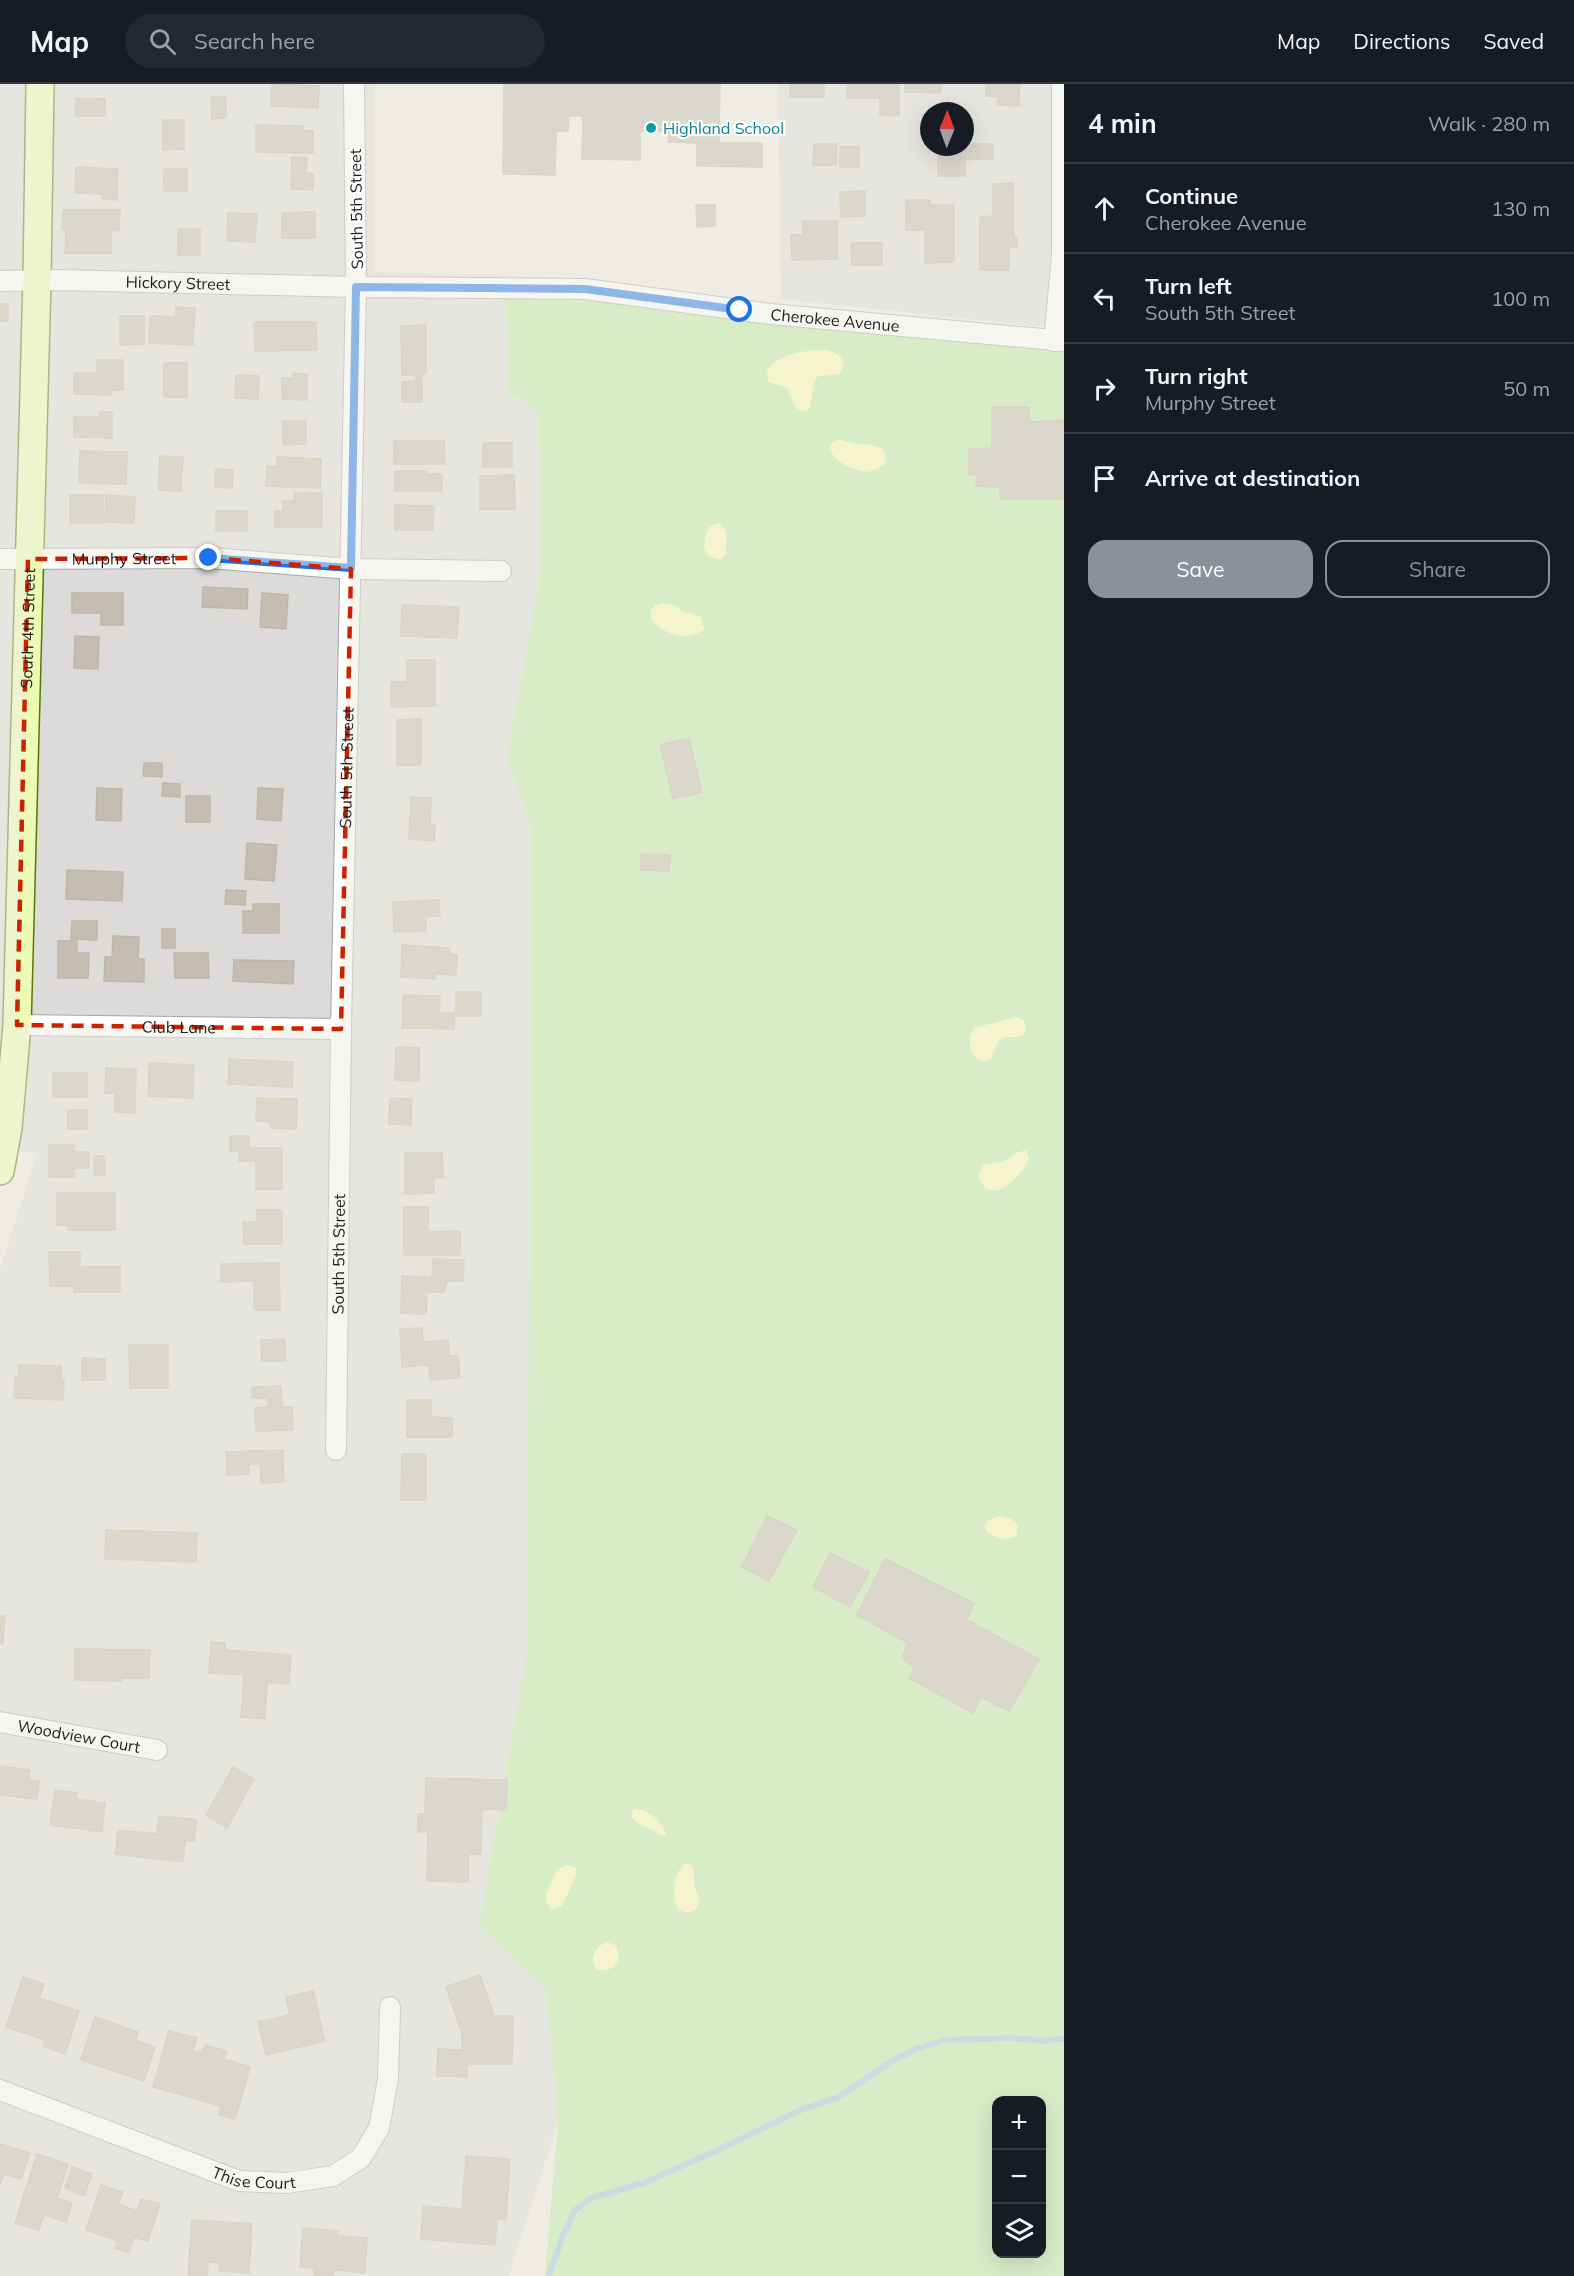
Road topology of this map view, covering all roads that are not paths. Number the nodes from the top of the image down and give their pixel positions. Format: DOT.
graph roads {
  1 [pos="40,84"];
  2 [pos="354,84"];
  3 [pos="1062,84"];
  4 [pos="37,279"];
  5 [pos="0,281"];
  6 [pos="356,287"];
  7 [pos="1059,341"];
  8 [pos="28,559"];
  9 [pos="0,560"];
  10 [pos="351,568"];
  11 [pos="501,571"];
  12 [pos="17,1025"];
  13 [pos="341,1029"];
  14 [pos="4,1128"];
  15 [pos="0,1171"];
  16 [pos="336,1450"];
  17 [pos="0,1722"];
  18 [pos="157,1750"];
  19 [pos="390,2007"];
  20 [pos="0,2090"];
  1 -- 4 [label="main road, South 4th Street"];
  2 -- 6 [label="street, South 5th Street"];
  3 -- 7 [label="street"];
  4 -- 5 [label="street, Hickory Street"];
  4 -- 6 [label="street, Hickory Street"];
  4 -- 8 [label="main road, South 4th Street"];
  6 -- 7 [label="street, Cherokee Avenue"];
  6 -- 10 [label="street, South 5th Street"];
  8 -- 9 [label="street, Murphy Street"];
  8 -- 10 [label="street, Murphy Street"];
  8 -- 12 [label="main road, South 4th Street"];
  10 -- 11 [label="street, Murphy Street"];
  10 -- 13 [label="street, South 5th Street"];
  12 -- 13 [label="street, Club Lane"];
  12 -- 14 [label="main road, South 4th Street"];
  13 -- 16 [label="street, South 5th Street"];
  14 -- 15 [label="main road, South 4th Street"];
  17 -- 18 [label="street, Woodview Court"];
  19 -- 20 [label="street, Thise Court"];
}
